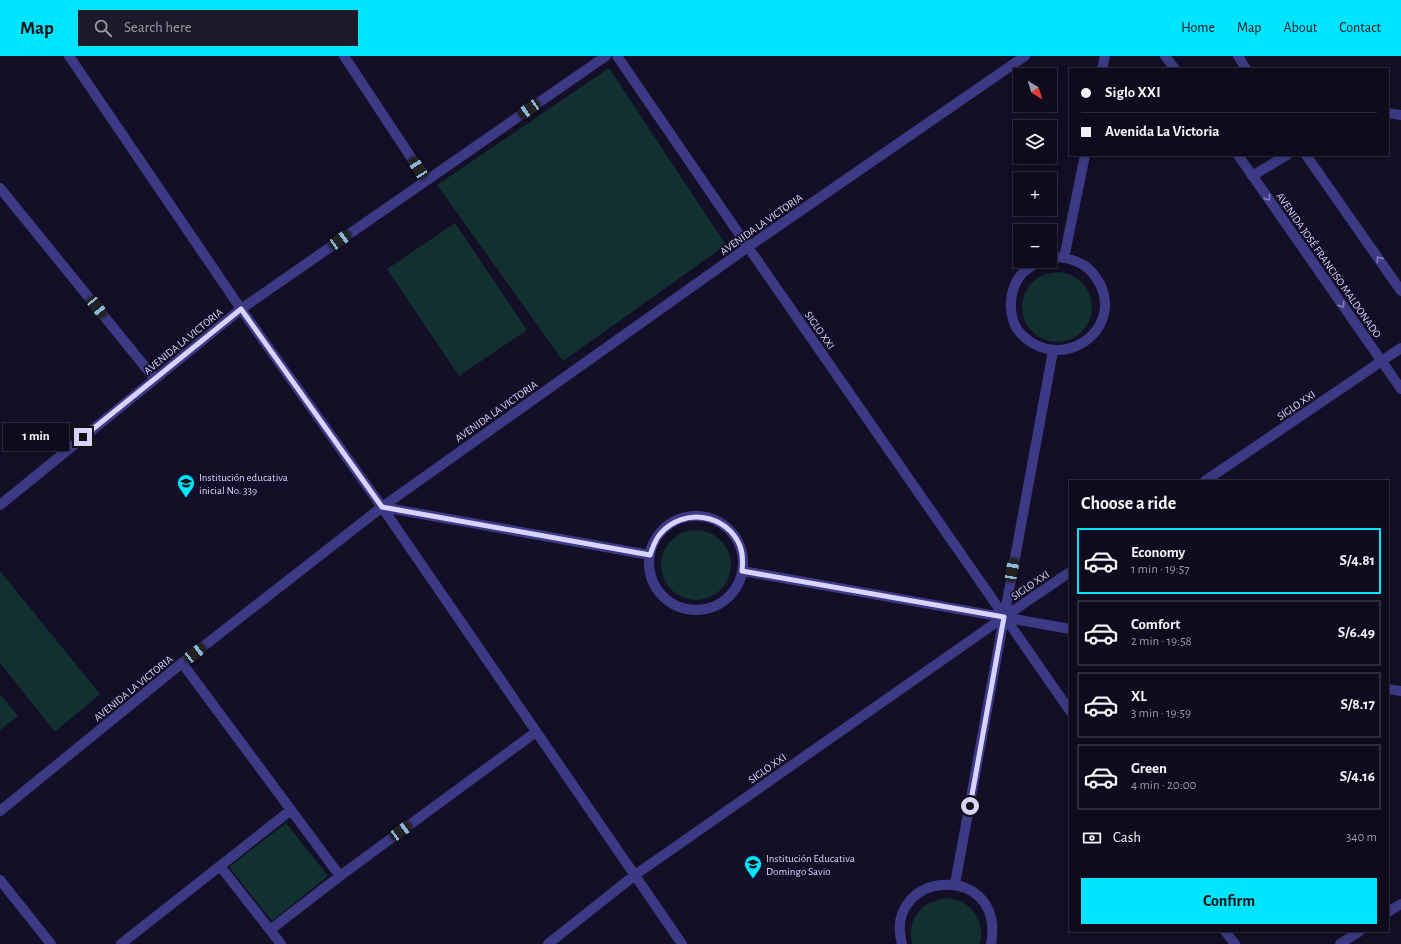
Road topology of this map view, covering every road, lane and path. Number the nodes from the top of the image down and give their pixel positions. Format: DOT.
graph roads {
  1 [pos="69,56"];
  2 [pos="344,56"];
  3 [pos="606,56"];
  4 [pos="617,56"];
  5 [pos="1025,56"];
  6 [pos="1104,56"];
  7 [pos="1165,56"];
  8 [pos="1238,56"];
  9 [pos="1102,68"];
  10 [pos="1174,68"];
  11 [pos="1245,68"];
  12 [pos="1389,113"];
  13 [pos="1401,115"];
  14 [pos="1085,156"];
  15 [pos="1239,156"];
  16 [pos="1285,156"];
  17 [pos="1307,156"];
  18 [pos="1252,176"];
  19 [pos="426,180"];
  20 [pos="0,188"];
  21 [pos="748,247"];
  22 [pos="1057,258"];
  23 [pos="1064,258"];
  24 [pos="1028,268"];
  25 [pos="1401,291"];
  26 [pos="241,309"];
  27 [pos="1401,348"];
  28 [pos="1053,351"];
  29 [pos="1382,361"];
  30 [pos="155,379"];
  31 [pos="1401,389"];
  32 [pos="1206,480"];
  33 [pos="0,505"];
  34 [pos="382,507"];
  35 [pos="650,555"];
  36 [pos="742,571"];
  37 [pos="1069,573"];
  38 [pos="1004,617"];
  39 [pos="1069,629"];
  40 [pos="182,663"];
  41 [pos="1389,689"];
  42 [pos="1401,691"];
  43 [pos="1069,710"];
  44 [pos="536,732"];
  45 [pos="291,810"];
  46 [pos="0,811"];
  47 [pos="220,866"];
  48 [pos="635,875"];
  49 [pos="340,876"];
  50 [pos="0,880"];
  51 [pos="955,884"];
  52 [pos="1401,904"];
  53 [pos="1389,911"];
  54 [pos="270,930"];
  55 [pos="1226,932"];
  56 [pos="1358,932"];
  57 [pos="50,944"];
  58 [pos="121,944"];
  59 [pos="281,944"];
  60 [pos="548,944"];
  61 [pos="682,944"];
  62 [pos="902,944"];
  63 [pos="991,944"];
  64 [pos="1235,944"];
  65 [pos="1340,944"];
  1 -- 26 [label="street"];
  2 -- 19 [label="street"];
  3 -- 19 [label="street, AVENIDA LA VICTORIA"];
  4 -- 21 [label="street, SIGLO XXI"];
  5 -- 21 [label="street, AVENIDA LA VICTORIA"];
  6 -- 9 [label="street"];
  7 -- 10 [label="street"];
  8 -- 11 [label="street"];
  12 -- 13 [label="street"];
  14 -- 23 [label="street"];
  15 -- 18 [label="street, AVENIDA JOSÉ FRANCISO MALDONADO"];
  16 -- 18 [label="street"];
  25 -- 17 [label="street, one-way"];
  18 -- 29 [label="street, AVENIDA JOSÉ FRANCISO MALDONADO, one-way"];
  19 -- 26 [label="street, AVENIDA LA VICTORIA"];
  20 -- 30 [label="street"];
  21 -- 34 [label="street, AVENIDA LA VICTORIA"];
  21 -- 38 [label="street, SIGLO XXI"];
  22 -- 23 [label="street"];
  23 -- 28 [label="street"];
  24 -- 28 [label="street"];
  26 -- 30 [label="street, AVENIDA LA VICTORIA"];
  26 -- 34 [label="street"];
  27 -- 29 [label="street, SIGLO XXI"];
  28 -- 38 [label="street, SIGLO XXI"];
  29 -- 31 [label="street, AVENIDA JOSÉ FRANCISO MALDONADO"];
  29 -- 32 [label="street, SIGLO XXI"];
  30 -- 33 [label="street, AVENIDA LA VICTORIA"];
  34 -- 35 [label="street"];
  34 -- 40 [label="street, AVENIDA LA VICTORIA"];
  34 -- 44 [label="street"];
  35 -- 36 [label="street"];
  35 -- 36 [label="street"];
  36 -- 38 [label="street"];
  37 -- 38 [label="street, SIGLO XXI"];
  38 -- 39 [label="street"];
  38 -- 43 [label="street, SIGLO XXI"];
  38 -- 48 [label="street, SIGLO XXI"];
  38 -- 51 [label="street, SIGLO XXI"];
  40 -- 45 [label="street"];
  40 -- 46 [label="street, AVENIDA LA VICTORIA"];
  41 -- 42 [label="street"];
  44 -- 48 [label="street"];
  44 -- 49 [label="street"];
  45 -- 47 [label="street"];
  45 -- 49 [label="street"];
  47 -- 54 [label="street"];
  47 -- 58 [label="street"];
  48 -- 60 [label="street, SIGLO XXI"];
  48 -- 61 [label="street"];
  49 -- 54 [label="street"];
  50 -- 57 [label="street"];
  51 -- 62 [label="street"];
  51 -- 63 [label="street"];
  52 -- 53 [label="street"];
  54 -- 59 [label="street"];
  55 -- 64 [label="street"];
  56 -- 65 [label="street"];
}
